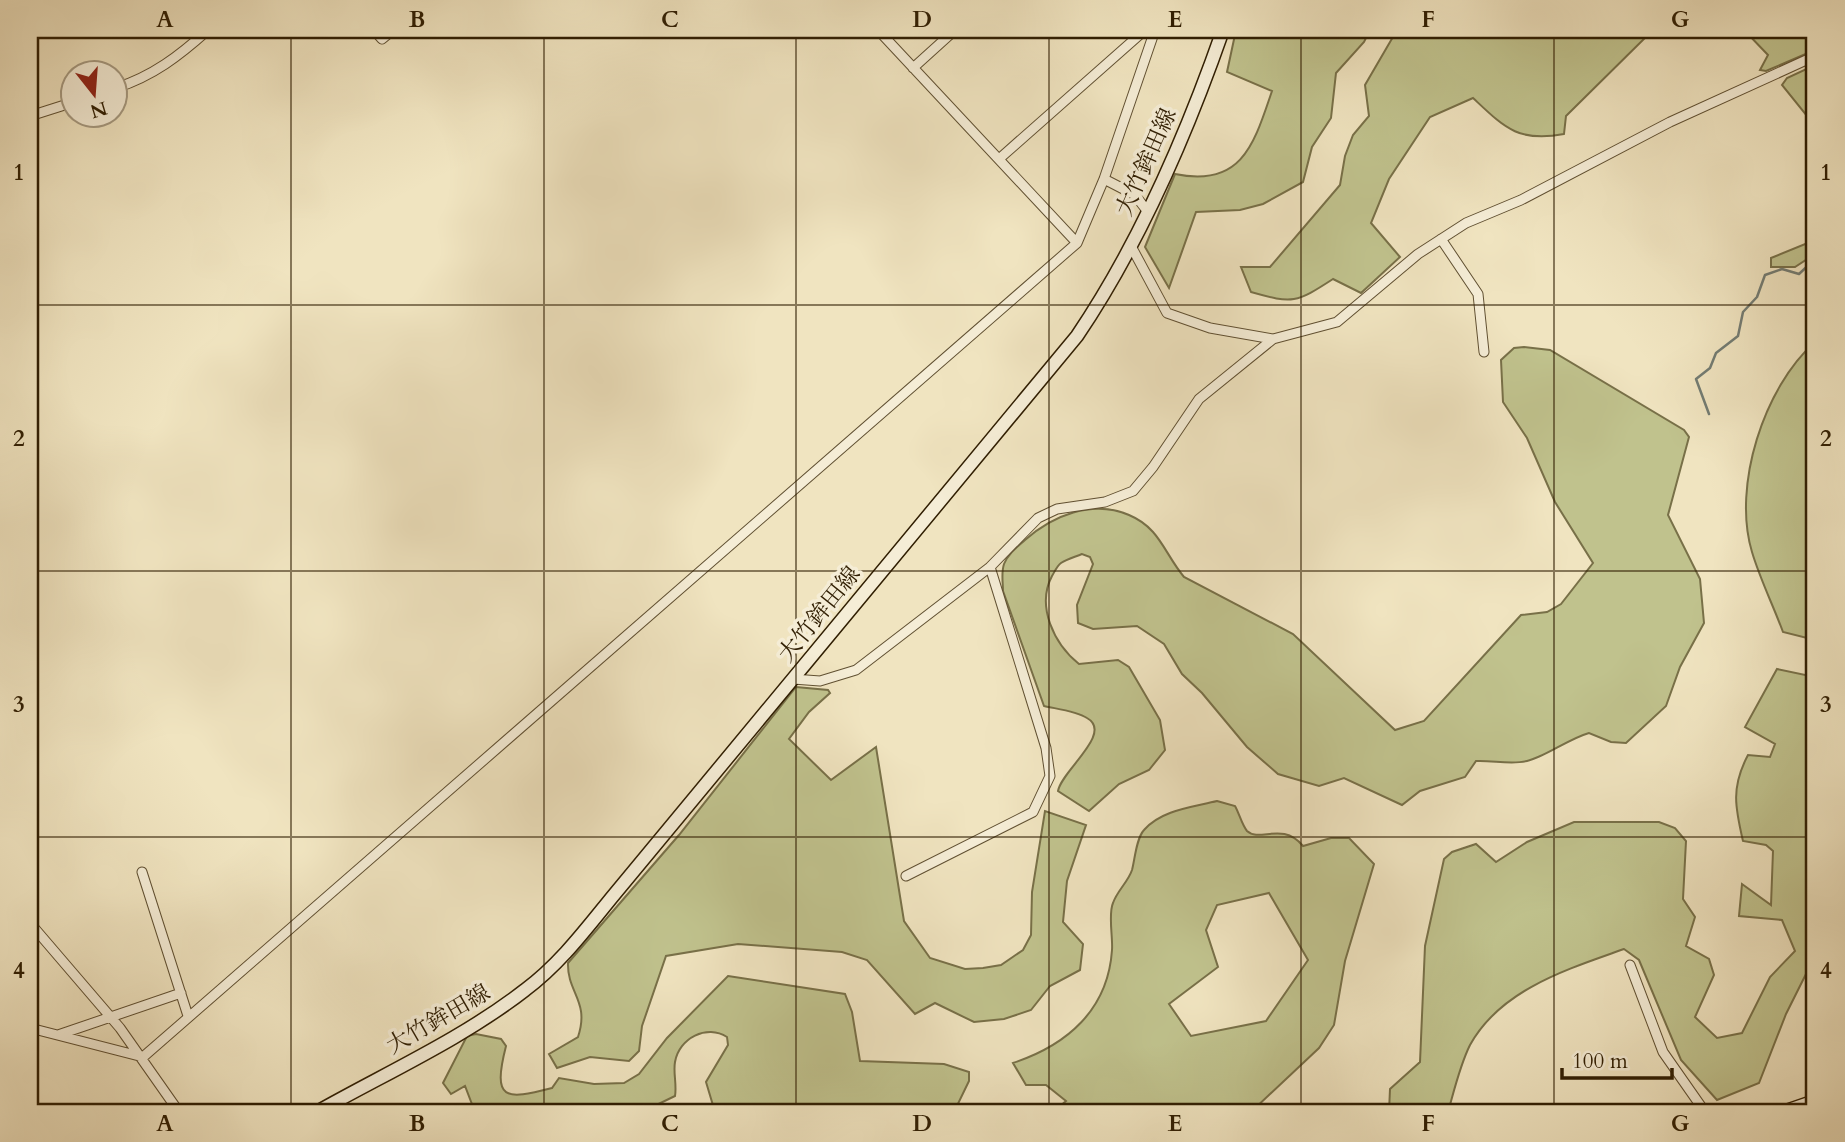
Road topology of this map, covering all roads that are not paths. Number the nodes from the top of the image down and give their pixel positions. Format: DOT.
graph roads {
  1 [pos="208,30"];
  2 [pos="374,30"];
  3 [pos="393,30"];
  4 [pos="878,30"];
  5 [pos="955,30"];
  6 [pos="1145,30"];
  7 [pos="1155,30"];
  8 [pos="1223,30"];
  9 [pos="1815,56"];
  10 [pos="913,68"];
  11 [pos="130,84"];
  12 [pos="60,106"];
  13 [pos="30,116"];
  14 [pos="999,159"];
  15 [pos="1104,179"];
  16 [pos="1148,212"];
  17 [pos="1441,239"];
  18 [pos="1077,243"];
  19 [pos="1131,246"];
  20 [pos="1273,339"];
  21 [pos="1483,352"];
  22 [pos="990,567"];
  23 [pos="793,679"];
  24 [pos="509,747"];
  25 [pos="496,749"];
  26 [pos="142,872"];
  27 [pos="906,876"];
  28 [pos="30,923"];
  29 [pos="1630,965"];
  30 [pos="181,993"];
  31 [pos="109,1016"];
  32 [pos="188,1016"];
  33 [pos="30,1028"];
  34 [pos="58,1035"];
  35 [pos="143,1057"];
  36 [pos="1815,1101"];
  37 [pos="179,1112"];
  38 [pos="317,1112"];
  39 [pos="1705,1112"];
  40 [pos="1783,1112"];
  1 -- 11 [label="street"];
  2 -- 3 [label="street"];
  4 -- 10 [label="street"];
  5 -- 10 [label="street"];
  6 -- 14 [label="street"];
  7 -- 15 [label="street"];
  8 -- 16 [label="main road, 大竹鉾田線"];
  9 -- 17 [label="street"];
  10 -- 14 [label="street"];
  12 -- 13 [label="street"];
  14 -- 18 [label="street"];
  15 -- 16 [label="street"];
  15 -- 18 [label="street"];
  16 -- 19 [label="main road, 大竹鉾田線"];
  17 -- 20 [label="street"];
  17 -- 21 [label="street"];
  18 -- 25 [label="street"];
  19 -- 20 [label="street"];
  19 -- 23 [label="main road, 大竹鉾田線"];
  20 -- 22 [label="street"];
  22 -- 23 [label="street"];
  22 -- 27 [label="street"];
  23 -- 38 [label="main road, 大竹鉾田線"];
  24 -- 25 [label="street"];
  25 -- 32 [label="street"];
  26 -- 30 [label="street"];
  28 -- 31 [label="street"];
  29 -- 39 [label="street"];
  30 -- 31 [label="street"];
  30 -- 32 [label="street"];
  31 -- 34 [label="street"];
  31 -- 35 [label="street"];
  32 -- 35 [label="street"];
  33 -- 34 [label="street"];
  34 -- 35 [label="street"];
  35 -- 37 [label="street"];
  36 -- 40 [label="main road"];
}
